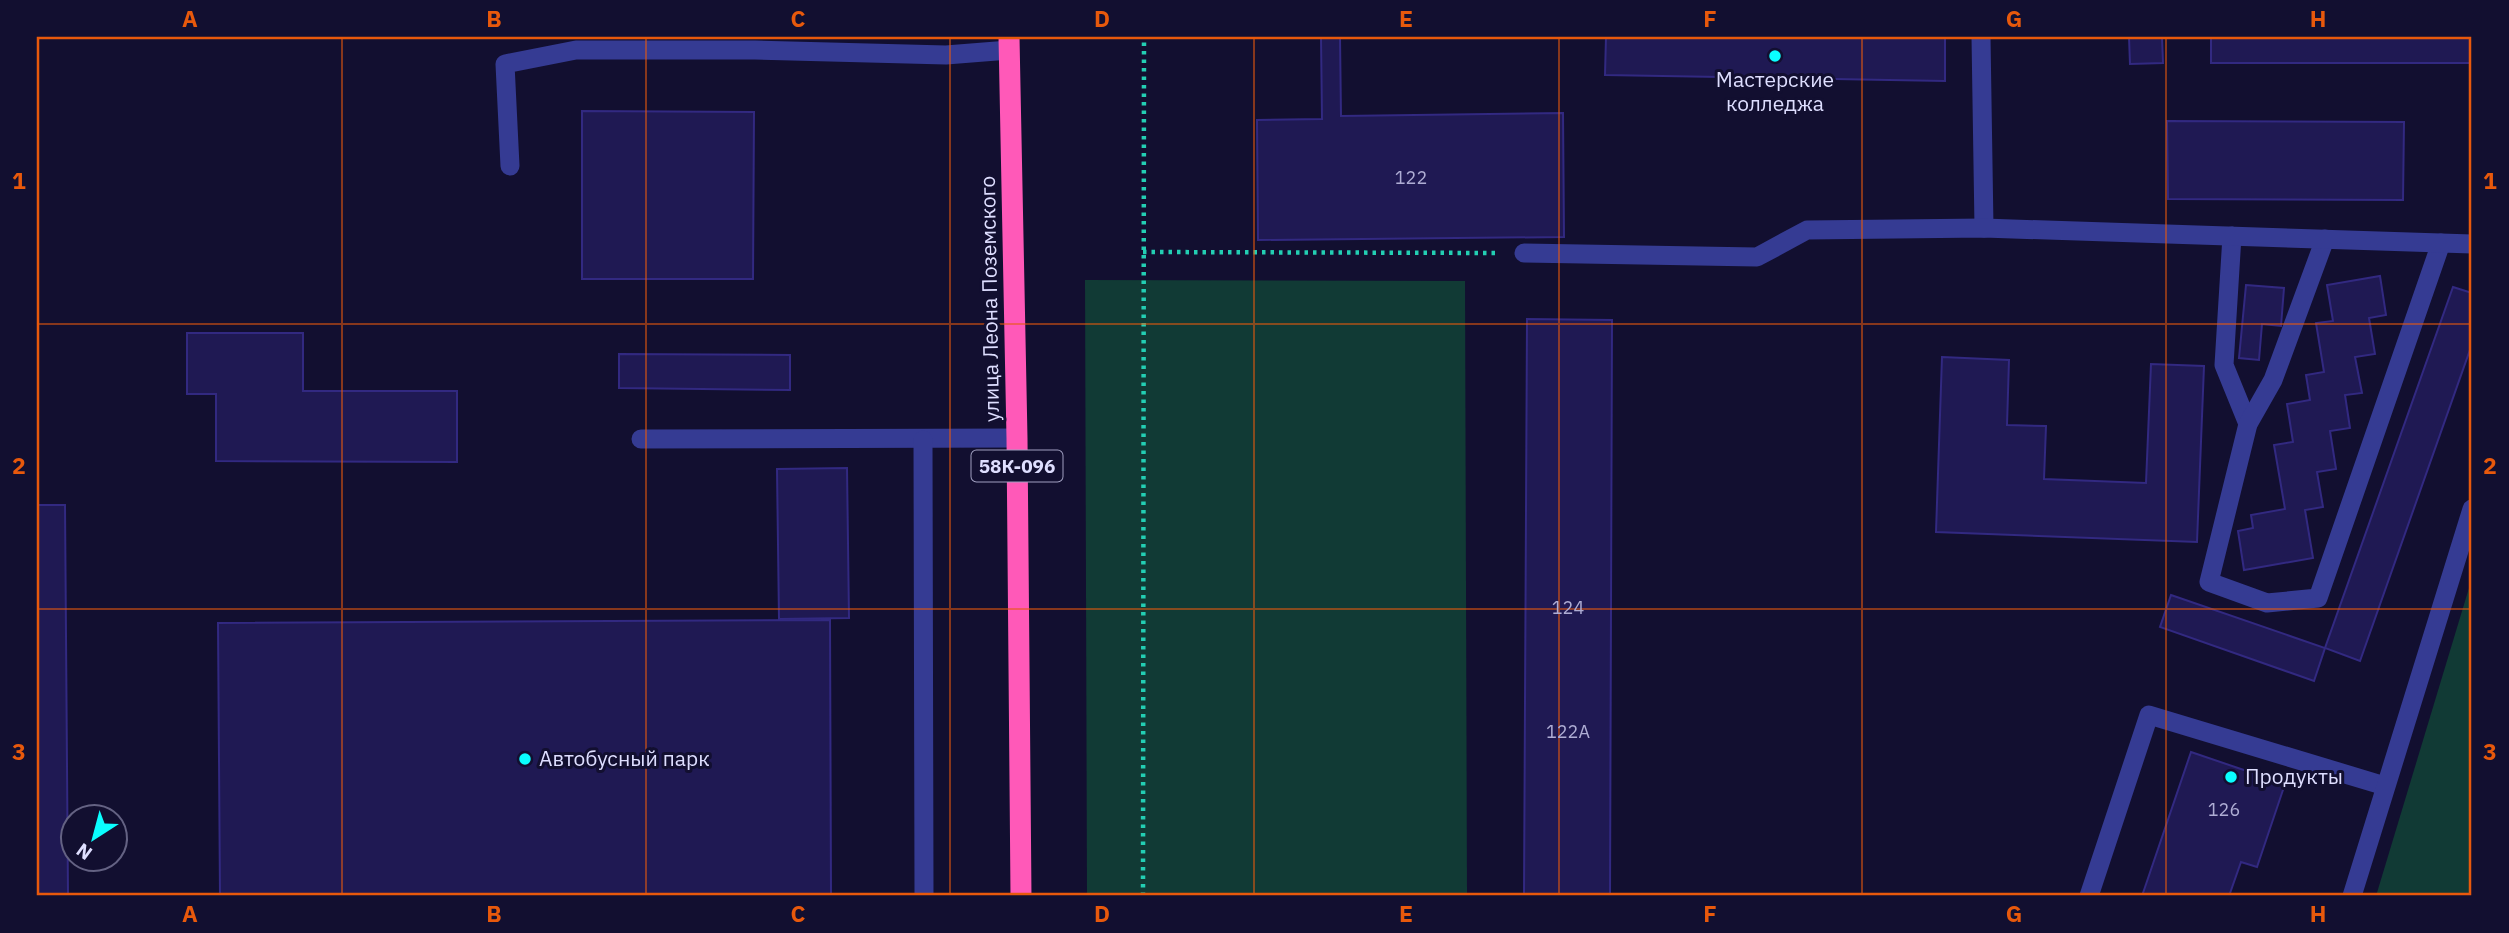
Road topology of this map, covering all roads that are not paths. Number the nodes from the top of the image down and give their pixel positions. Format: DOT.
graph roads {
  1 [pos="1981,37"];
  2 [pos="1009,43"];
  3 [pos="510,166"];
  4 [pos="1984,228"];
  5 [pos="2232,236"];
  6 [pos="2325,239"];
  7 [pos="2441,243"];
  8 [pos="2472,244"];
  9 [pos="1524,253"];
  10 [pos="2248,424"];
  11 [pos="1017,438"];
  12 [pos="641,439"];
  13 [pos="923,440"];
  14 [pos="2472,509"];
  15 [pos="2385,786"];
  16 [pos="924,896"];
  17 [pos="1021,896"];
  18 [pos="2089,896"];
  19 [pos="2352,896"];
  1 -- 4 [label="lane"];
  2 -- 3 [label="lane"];
  2 -- 11 [label="highway, улица Леона Поземского / 58К-096"];
  4 -- 5 [label="lane"];
  4 -- 9 [label="lane"];
  5 -- 6 [label="lane"];
  5 -- 10 [label="lane"];
  6 -- 7 [label="lane"];
  6 -- 10 [label="lane"];
  7 -- 8 [label="lane"];
  7 -- 10 [label="lane"];
  11 -- 13 [label="lane"];
  11 -- 17 [label="highway, улица Леона Поземского / 58К-096"];
  12 -- 13 [label="lane"];
  13 -- 16 [label="lane"];
  14 -- 15 [label="lane"];
  15 -- 18 [label="lane"];
  15 -- 19 [label="lane"];
}
